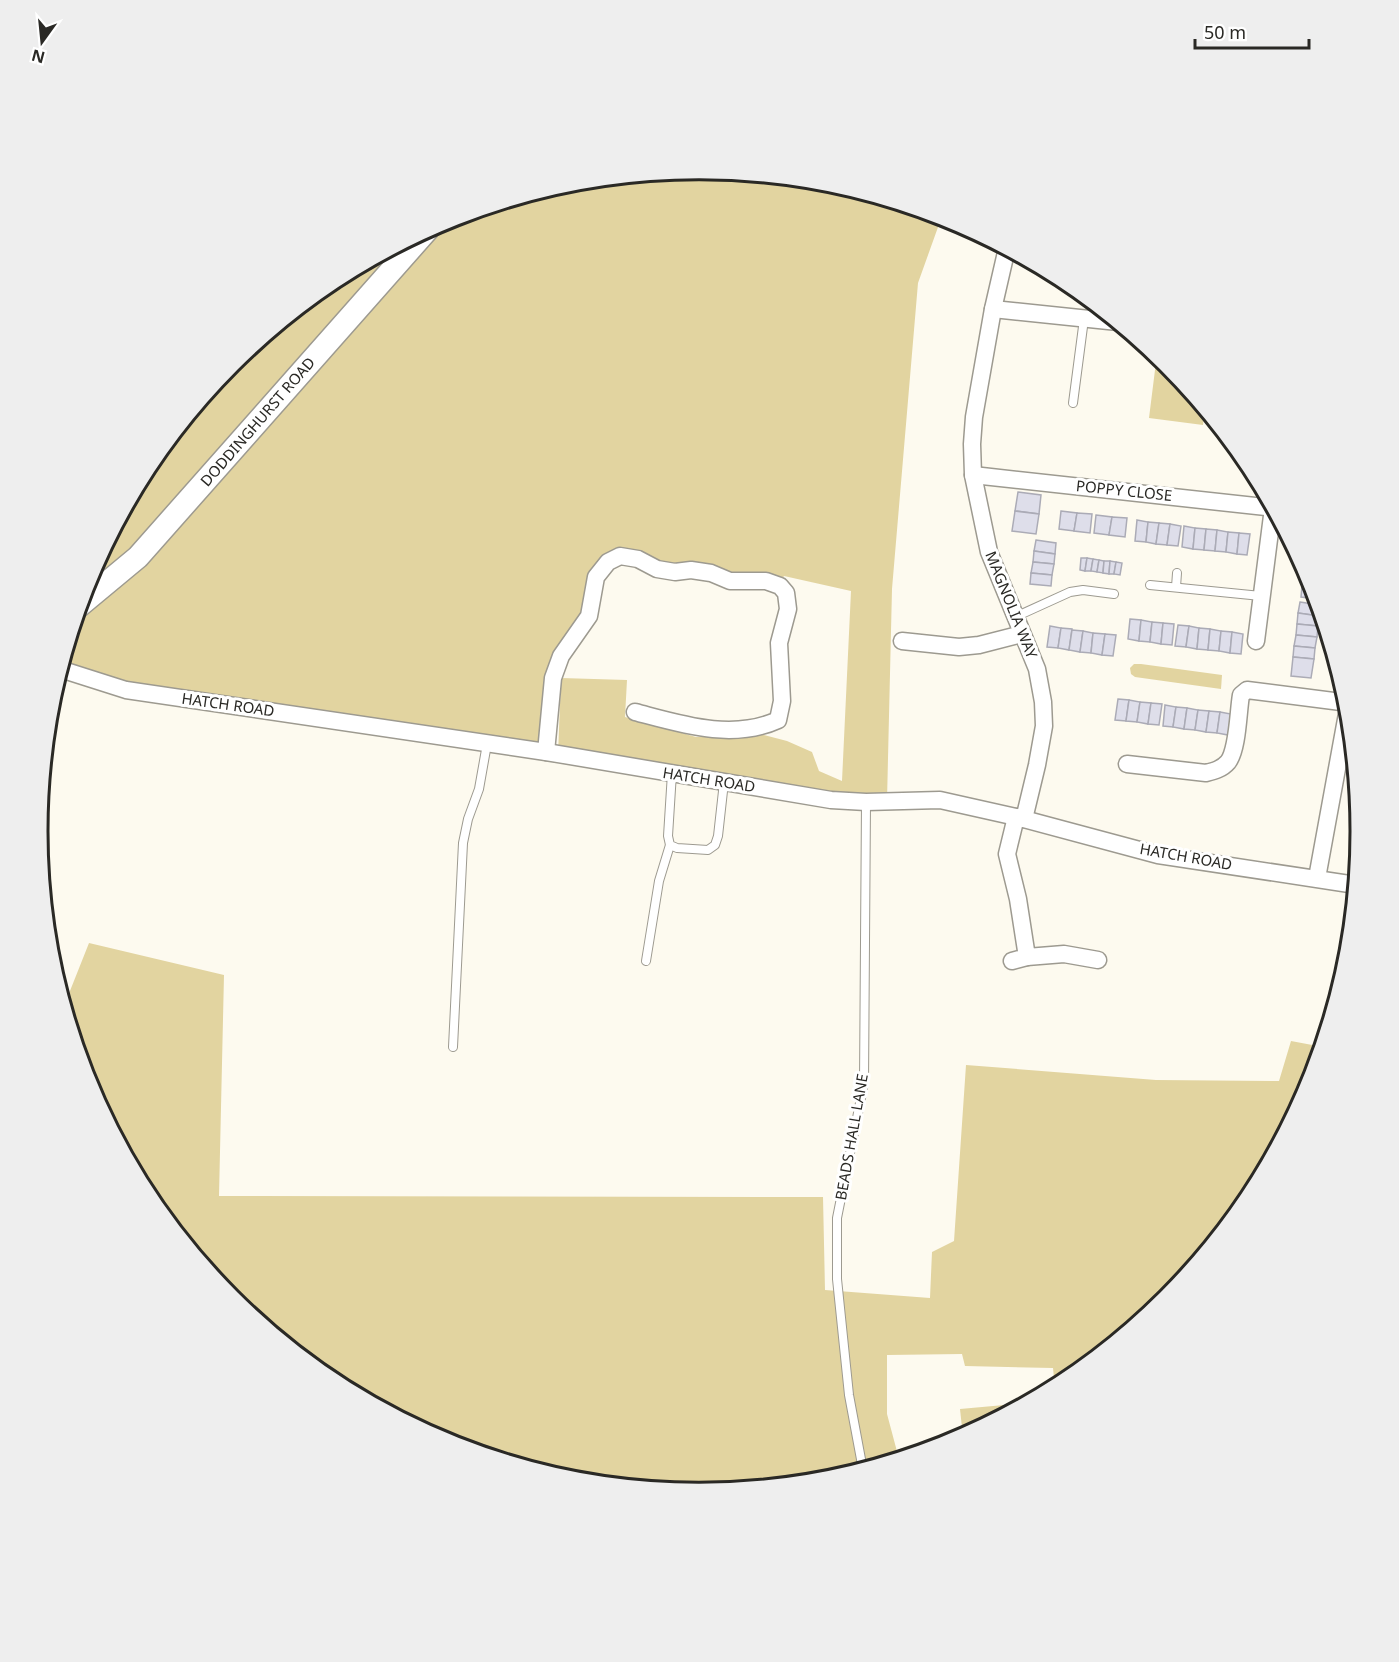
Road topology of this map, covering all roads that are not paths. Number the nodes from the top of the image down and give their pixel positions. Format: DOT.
graph roads {
  1 [pos="413,246"];
  2 [pos="1005,256"];
  3 [pos="993,309"];
  4 [pos="1084,319"];
  5 [pos="1104,321"];
  6 [pos="1073,403"];
  7 [pos="973,475"];
  8 [pos="1265,507"];
  9 [pos="1272,519"];
  10 [pos="1177,573"];
  11 [pos="1150,585"];
  12 [pos="1176,587"];
  13 [pos="94,594"];
  14 [pos="1114,594"];
  15 [pos="1262,597"];
  16 [pos="1014,617"];
  17 [pos="1022,634"];
  18 [pos="903,641"];
  19 [pos="1256,641"];
  20 [pos="68,672"];
  21 [pos="1337,702"];
  22 [pos="635,712"];
  23 [pos="1343,735"];
  24 [pos="486,744"];
  25 [pos="546,752"];
  26 [pos="1127,765"];
  27 [pos="672,774"];
  28 [pos="724,782"];
  29 [pos="866,802"];
  30 [pos="1020,818"];
  31 [pos="670,845"];
  32 [pos="1317,878"];
  33 [pos="1349,884"];
  34 [pos="1098,960"];
  35 [pos="645,961"];
  36 [pos="453,1047"];
  37 [pos="861,1462"];
  1 -- 13 [label="street, DODDINGHURST ROAD"];
  2 -- 3 [label="street, MAGNOLIA WAY"];
  3 -- 4 [label="street"];
  3 -- 7 [label="street, MAGNOLIA WAY"];
  4 -- 5 [label="street"];
  4 -- 6 [label="lane"];
  7 -- 8 [label="street, POPPY CLOSE"];
  7 -- 16 [label="street, MAGNOLIA WAY"];
  9 -- 15 [label="street"];
  10 -- 12 [label="lane"];
  11 -- 12 [label="lane"];
  12 -- 15 [label="lane"];
  14 -- 16 [label="lane"];
  15 -- 19 [label="street"];
  16 -- 17 [label="street, MAGNOLIA WAY"];
  17 -- 18 [label="street"];
  17 -- 30 [label="street, MAGNOLIA WAY"];
  20 -- 24 [label="street, HATCH ROAD"];
  21 -- 26 [label="street"];
  22 -- 25 [label="street"];
  23 -- 32 [label="street"];
  24 -- 25 [label="street, HATCH ROAD"];
  24 -- 36 [label="lane"];
  25 -- 27 [label="street, HATCH ROAD"];
  27 -- 28 [label="street, HATCH ROAD"];
  27 -- 31 [label="lane"];
  28 -- 29 [label="street, HATCH ROAD"];
  28 -- 31 [label="lane"];
  29 -- 30 [label="street, HATCH ROAD"];
  29 -- 37 [label="lane, BEADS HALL LANE"];
  30 -- 32 [label="street, HATCH ROAD"];
  30 -- 34 [label="street, MAGNOLIA WAY"];
  31 -- 35 [label="lane"];
  32 -- 33 [label="street, HATCH ROAD"];
}
